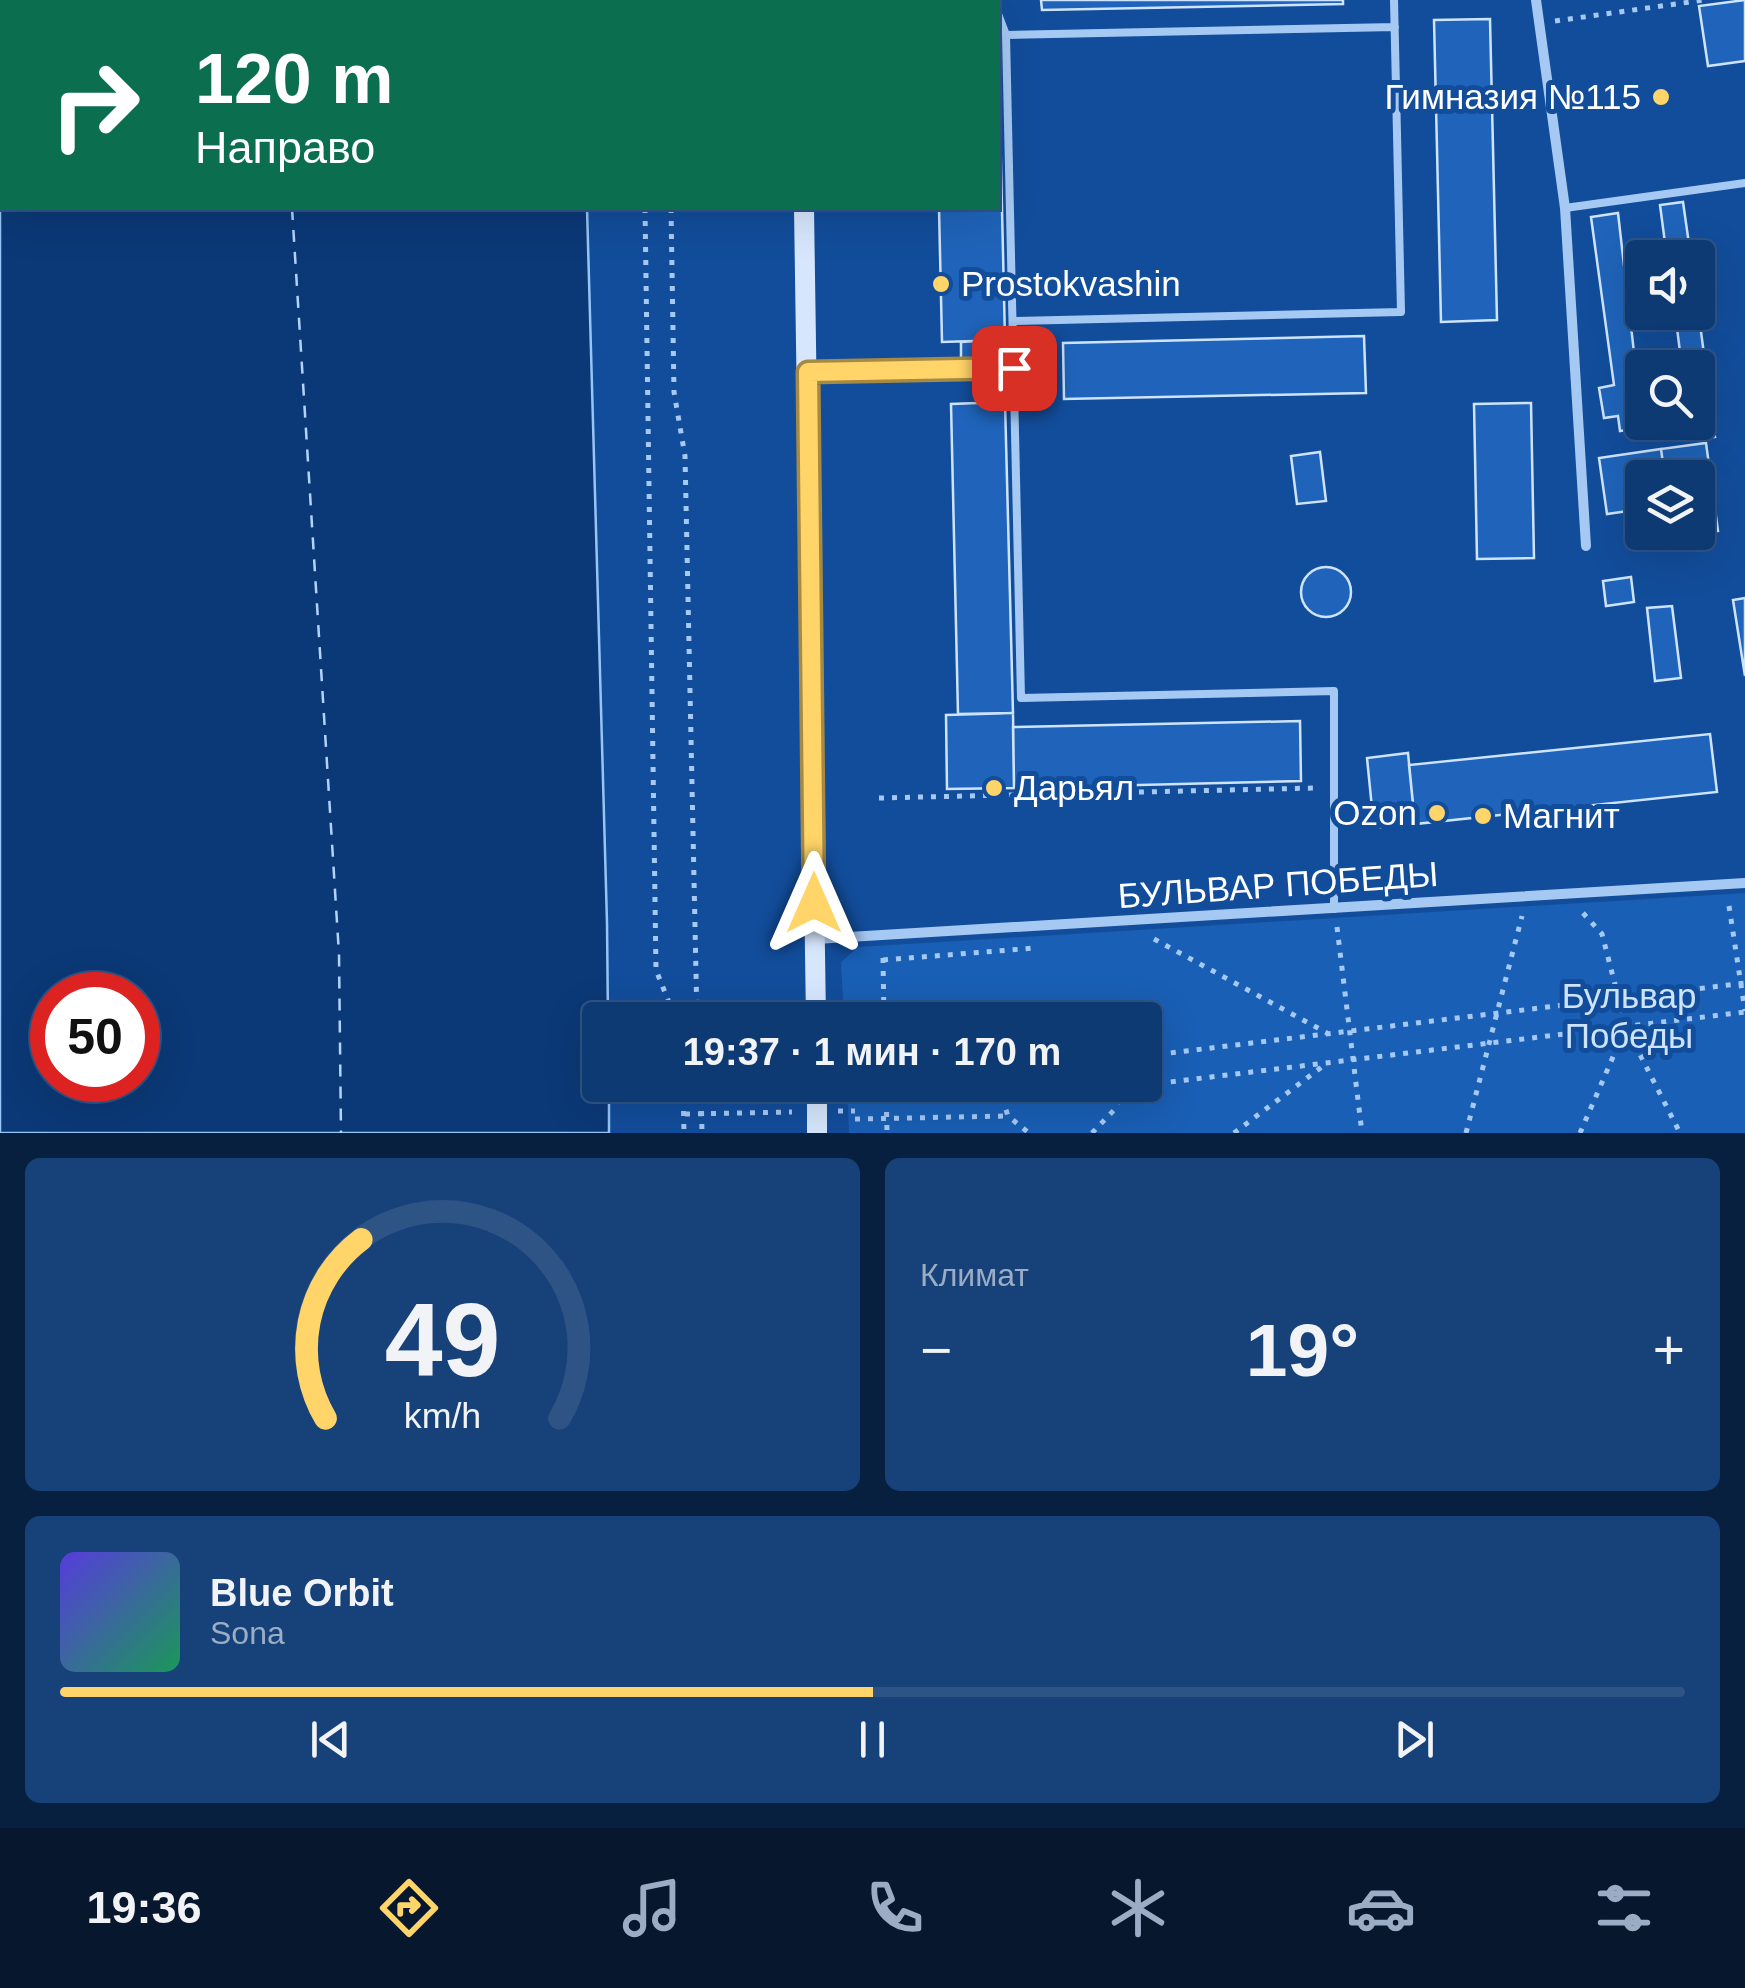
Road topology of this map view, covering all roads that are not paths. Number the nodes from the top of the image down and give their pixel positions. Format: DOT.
graph roads {
  1 [pos="1394,0"];
  2 [pos="1536,0"];
  3 [pos="1000,20"];
  4 [pos="1395,27"];
  5 [pos="1006,36"];
  6 [pos="1745,183"];
  7 [pos="1565,208"];
  8 [pos="804,210"];
  9 [pos="1013,320"];
  10 [pos="1014,368"];
  11 [pos="808,372"];
  12 [pos="1586,546"];
  13 [pos="1745,883"];
  14 [pos="1334,909"];
  15 [pos="814,939"];
  16 [pos="816,1002"];
  1 -- 4 [label="lane"];
  2 -- 7 [label="street"];
  3 -- 5 [label="lane"];
  4 -- 5 [label="lane"];
  4 -- 9 [label="lane"];
  5 -- 9 [label="lane"];
  6 -- 7 [label="lane"];
  7 -- 12 [label="street"];
  8 -- 11 [label="main road"];
  9 -- 10 [label="lane"];
  10 -- 11 [label="lane"];
  10 -- 14 [label="lane"];
  11 -- 15 [label="main road"];
  13 -- 14 [label="street, БУЛЬВАР ПОБЕДЫ"];
  14 -- 15 [label="street, БУЛЬВАР ПОБЕДЫ"];
  15 -- 16 [label="main road"];
}
